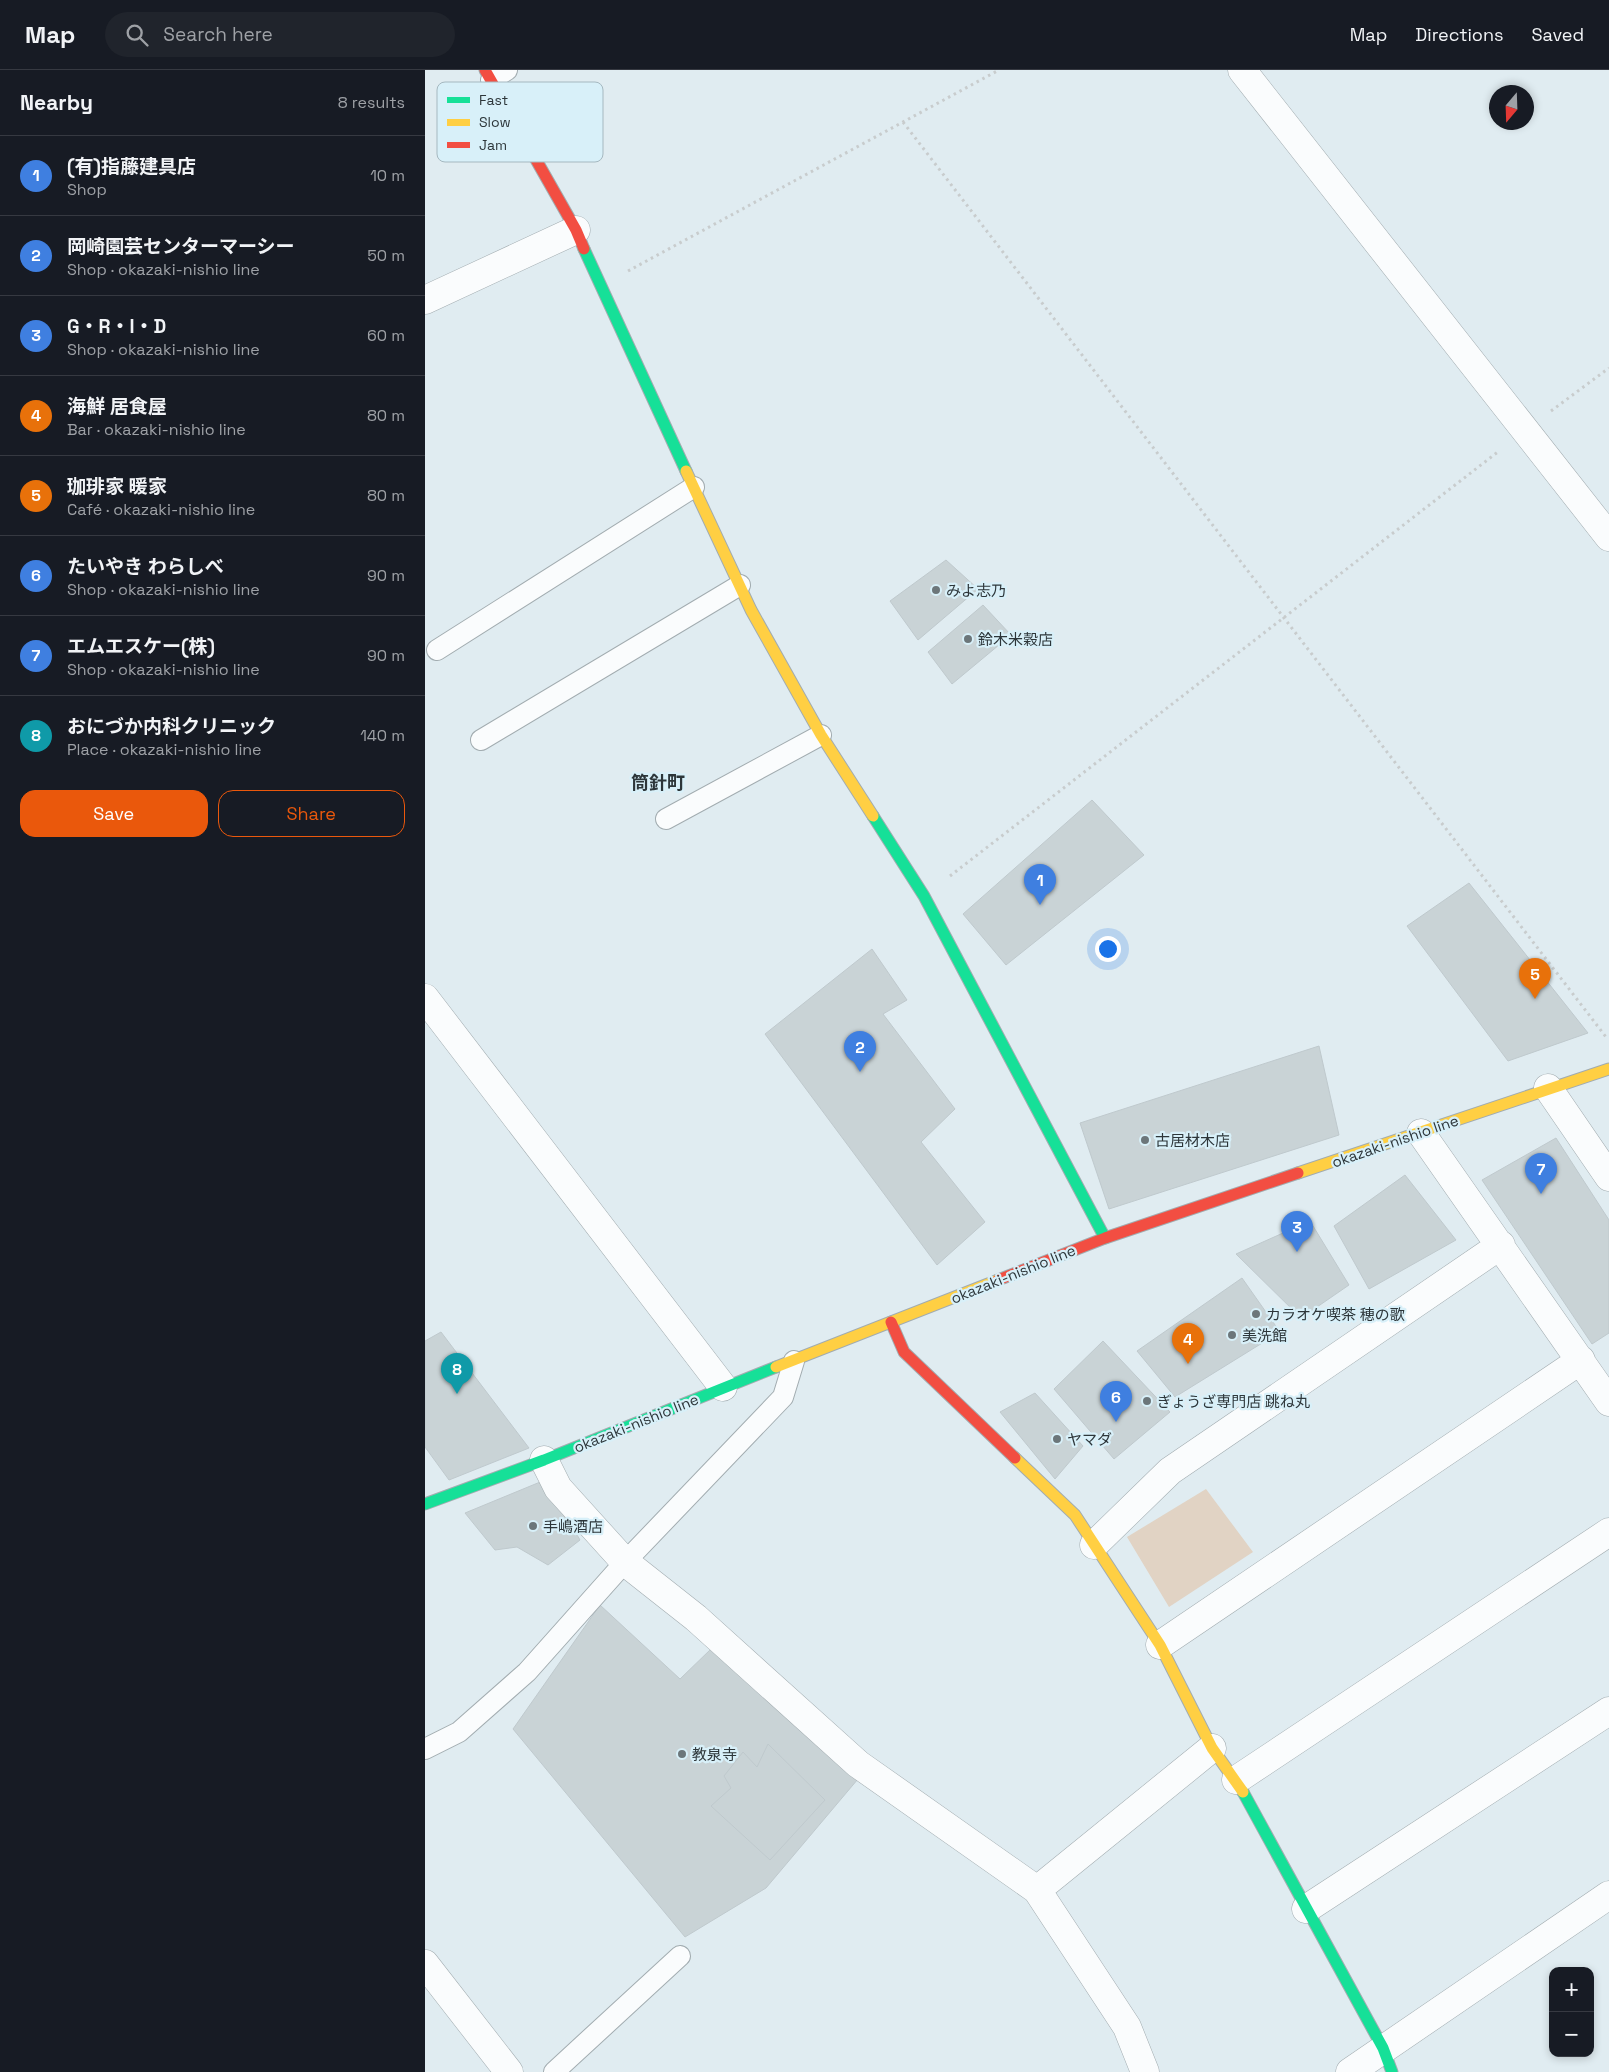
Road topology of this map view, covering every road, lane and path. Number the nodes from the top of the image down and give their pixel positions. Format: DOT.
graph roads {
  1 [pos="999,70"];
  2 [pos="1242,70"];
  3 [pos="903,122"];
  4 [pos="541,162"];
  5 [pos="577,230"];
  6 [pos="599,286"];
  7 [pos="425,300"];
  8 [pos="1609,368"];
  9 [pos="1526,430"];
  10 [pos="693,487"];
  11 [pos="1609,536"];
  12 [pos="740,585"];
  13 [pos="1284,617"];
  14 [pos="437,650"];
  15 [pos="821,735"];
  16 [pos="481,740"];
  17 [pos="666,819"];
  18 [pos="924,896"];
  19 [pos="425,998"];
  20 [pos="1609,1042"];
  21 [pos="1609,1069"];
  22 [pos="1548,1088"];
  23 [pos="1421,1133"];
  24 [pos="1609,1177"];
  25 [pos="1105,1238"];
  26 [pos="1501,1245"];
  27 [pos="891,1322"];
  28 [pos="1581,1360"];
  29 [pos="795,1362"];
  30 [pos="723,1387"];
  31 [pos="1609,1402"];
  32 [pos="544,1460"];
  33 [pos="425,1504"];
  34 [pos="1609,1532"];
  35 [pos="1094,1545"];
  36 [pos="625,1562"];
  37 [pos="1160,1645"];
  38 [pos="1609,1711"];
  39 [pos="1212,1748"];
  40 [pos="425,1749"];
  41 [pos="1235,1780"];
  42 [pos="1037,1890"];
  43 [pos="1609,1895"];
  44 [pos="1306,1909"];
  45 [pos="680,1956"];
  46 [pos="425,1964"];
  47 [pos="1388,2060"];
  48 [pos="509,2072"];
  49 [pos="554,2072"];
  50 [pos="1145,2072"];
  51 [pos="1350,2072"];
  1 -- 3 [label="path"];
  2 -- 9 [label="street"];
  3 -- 6 [label="path"];
  3 -- 13 [label="path"];
  4 -- 5 [label="street"];
  5 -- 6 [label="street"];
  5 -- 7 [label="street"];
  6 -- 10 [label="street"];
  8 -- 9 [label="path"];
  9 -- 11 [label="street"];
  9 -- 13 [label="path"];
  10 -- 12 [label="street"];
  10 -- 14 [label="lane"];
  12 -- 15 [label="street"];
  12 -- 16 [label="lane"];
  13 -- 18 [label="path"];
  13 -- 20 [label="path"];
  15 -- 17 [label="lane"];
  15 -- 18 [label="street"];
  18 -- 25 [label="street"];
  19 -- 30 [label="street"];
  21 -- 22 [label="street, okazaki-nishio line"];
  22 -- 23 [label="street, okazaki-nishio line"];
  22 -- 24 [label="street"];
  23 -- 25 [label="street, okazaki-nishio line"];
  23 -- 26 [label="street"];
  25 -- 27 [label="street, okazaki-nishio line"];
  26 -- 28 [label="street"];
  26 -- 35 [label="street"];
  27 -- 29 [label="street, okazaki-nishio line"];
  27 -- 35 [label="street"];
  28 -- 31 [label="street"];
  28 -- 37 [label="street"];
  29 -- 30 [label="street, okazaki-nishio line"];
  29 -- 36 [label="lane"];
  30 -- 32 [label="street, okazaki-nishio line"];
  32 -- 33 [label="street, okazaki-nishio line"];
  32 -- 36 [label="street"];
  34 -- 41 [label="street"];
  35 -- 37 [label="street"];
  36 -- 40 [label="lane"];
  36 -- 42 [label="street"];
  37 -- 39 [label="street"];
  38 -- 44 [label="street"];
  39 -- 41 [label="street"];
  39 -- 42 [label="street"];
  41 -- 44 [label="street"];
  42 -- 50 [label="street"];
  43 -- 47 [label="street"];
  44 -- 47 [label="street"];
  45 -- 49 [label="lane"];
  46 -- 48 [label="street"];
  47 -- 51 [label="street"];
}
